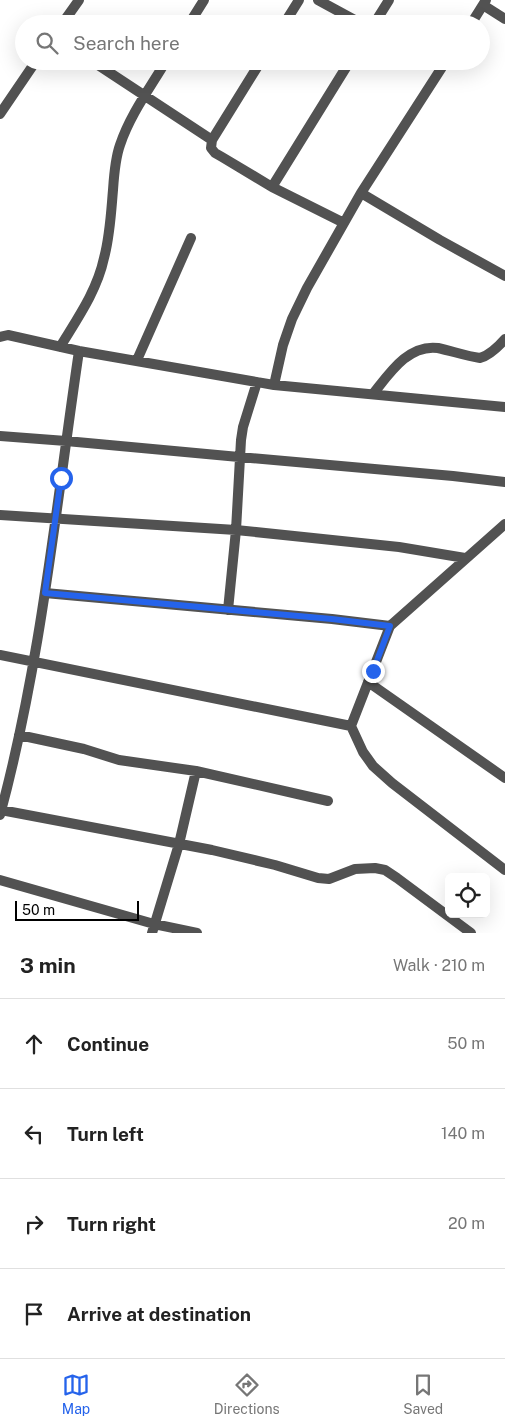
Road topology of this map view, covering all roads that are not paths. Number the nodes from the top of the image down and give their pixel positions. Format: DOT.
graph roads {
  1 [pos="79,0"];
  2 [pos="204,0"];
  3 [pos="299,0"];
  4 [pos="318,0"];
  5 [pos="388,0"];
  6 [pos="485,3"];
  7 [pos="68,15"];
  8 [pos="195,15"];
  9 [pos="290,15"];
  10 [pos="346,15"];
  11 [pos="379,15"];
  12 [pos="477,15"];
  13 [pos="505,19"];
  14 [pos="30,70"];
  15 [pos="106,70"];
  16 [pos="160,70"];
  17 [pos="255,70"];
  18 [pos="344,70"];
  19 [pos="441,70"];
  20 [pos="145,95"];
  21 [pos="0,114"];
  22 [pos="212,140"];
  23 [pos="272,186"];
  24 [pos="361,193"];
  25 [pos="344,223"];
  26 [pos="191,238"];
  27 [pos="505,276"];
  28 [pos="3,334"];
  29 [pos="505,340"];
  30 [pos="60,347"];
  31 [pos="79,351"];
  32 [pos="137,360"];
  33 [pos="257,382"];
  34 [pos="274,385"];
  35 [pos="373,394"];
  36 [pos="505,406"];
  37 [pos="0,436"];
  38 [pos="66,441"];
  39 [pos="239,458"];
  40 [pos="505,482"];
  41 [pos="0,515"];
  42 [pos="56,518"];
  43 [pos="236,530"];
  44 [pos="503,531"];
  45 [pos="465,558"];
  46 [pos="45,593"];
  47 [pos="228,610"];
  48 [pos="390,626"];
  49 [pos="0,655"];
  50 [pos="34,661"];
  51 [pos="368,682"];
  52 [pos="351,726"];
  53 [pos="19,735"];
  54 [pos="196,771"];
  55 [pos="505,778"];
  56 [pos="4,784"];
  57 [pos="328,801"];
  58 [pos="1,812"];
  59 [pos="179,844"];
  60 [pos="505,870"];
  61 [pos="0,880"];
  62 [pos="153,928"];
  63 [pos="197,933"];
  64 [pos="470,933"];
  1 -- 7 [label="street"];
  2 -- 8 [label="street"];
  3 -- 9 [label="street"];
  4 -- 10 [label="street"];
  5 -- 11 [label="street"];
  6 -- 12 [label="street"];
  6 -- 13 [label="street"];
  14 -- 21 [label="street"];
  15 -- 20 [label="street"];
  16 -- 20 [label="street"];
  17 -- 22 [label="street"];
  18 -- 23 [label="street"];
  19 -- 24 [label="street"];
  20 -- 22 [label="street"];
  20 -- 30 [label="street"];
  22 -- 23 [label="street"];
  23 -- 25 [label="street"];
  24 -- 25 [label="street"];
  24 -- 27 [label="street"];
  25 -- 34 [label="street"];
  26 -- 32 [label="street"];
  28 -- 30 [label="street"];
  29 -- 35 [label="street"];
  30 -- 31 [label="street"];
  31 -- 32 [label="street"];
  31 -- 38 [label="street"];
  32 -- 33 [label="street"];
  33 -- 34 [label="street"];
  33 -- 39 [label="street"];
  34 -- 35 [label="street"];
  35 -- 36 [label="street"];
  37 -- 38 [label="street"];
  38 -- 39 [label="street"];
  38 -- 42 [label="street"];
  39 -- 40 [label="street"];
  39 -- 43 [label="street"];
  41 -- 42 [label="street"];
  42 -- 43 [label="street"];
  42 -- 46 [label="street"];
  43 -- 45 [label="street"];
  43 -- 47 [label="street"];
  44 -- 45 [label="street"];
  45 -- 48 [label="street"];
  46 -- 47 [label="street"];
  46 -- 50 [label="street"];
  47 -- 48 [label="street"];
  48 -- 51 [label="street"];
  49 -- 50 [label="street"];
  50 -- 52 [label="street"];
  50 -- 53 [label="street"];
  51 -- 52 [label="street"];
  51 -- 55 [label="street"];
  52 -- 60 [label="street"];
  53 -- 54 [label="street"];
  53 -- 56 [label="street"];
  54 -- 57 [label="street"];
  54 -- 59 [label="street"];
  56 -- 58 [label="street"];
  58 -- 59 [label="street"];
  59 -- 62 [label="street"];
  59 -- 64 [label="street"];
  61 -- 62 [label="street"];
  62 -- 63 [label="street"];
}
